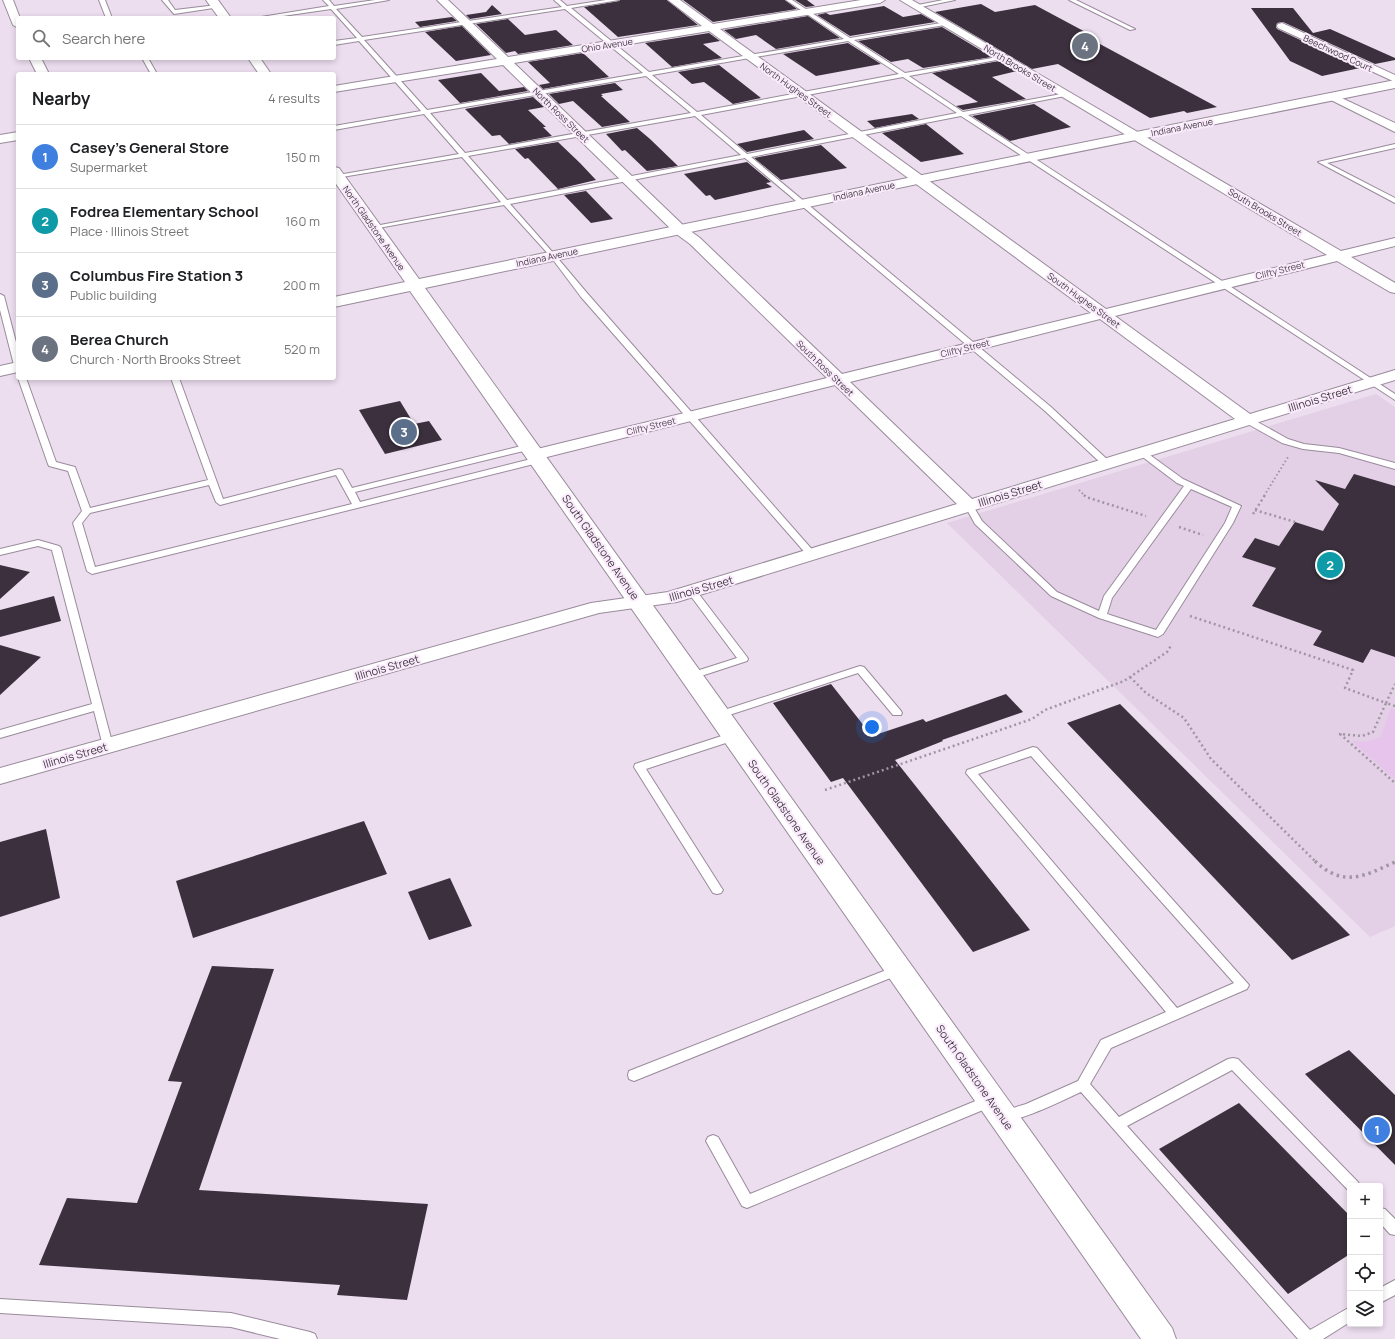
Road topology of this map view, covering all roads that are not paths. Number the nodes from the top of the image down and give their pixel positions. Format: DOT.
graph roads {
  1 [pos="8,0"];
  2 [pos="102,0"];
  3 [pos="165,0"];
  4 [pos="326,0"];
  5 [pos="386,0"];
  6 [pos="442,0"];
  7 [pos="557,0"];
  8 [pos="616,0"];
  9 [pos="673,0"];
  10 [pos="789,0"];
  11 [pos="880,0"];
  12 [pos="905,0"];
  13 [pos="952,0"];
  14 [pos="1072,0"];
  15 [pos="215,3"];
  16 [pos="916,6"];
  17 [pos="333,8"];
  18 [pos="567,8"];
  19 [pos="808,12"];
  20 [pos="108,16"];
  21 [pos="224,16"];
  22 [pos="273,16"];
  23 [pos="16,20"];
  24 [pos="466,23"];
  25 [pos="945,23"];
  26 [pos="1282,26"];
  27 [pos="712,28"];
  28 [pos="1132,29"];
  29 [pos="360,39"];
  30 [pos="849,40"];
  31 [pos="336,43"];
  32 [pos="610,44"];
  33 [pos="752,57"];
  34 [pos="1002,57"];
  35 [pos="36,60"];
  36 [pos="146,60"];
  37 [pos="255,60"];
  38 [pos="506,61"];
  39 [pos="42,72"];
  40 [pos="153,72"];
  41 [pos="264,72"];
  42 [pos="649,75"];
  43 [pos="904,76"];
  44 [pos="396,79"];
  45 [pos="1395,79"];
  46 [pos="1395,84"];
  47 [pos="336,89"];
  48 [pos="538,93"];
  49 [pos="802,94"];
  50 [pos="1065,94"];
  51 [pos="1333,97"];
  52 [pos="425,113"];
  53 [pos="695,113"];
  54 [pos="962,114"];
  55 [pos="336,128"];
  56 [pos="1395,128"];
  57 [pos="581,134"];
  58 [pos="858,135"];
  59 [pos="16,136"];
  60 [pos="1136,136"];
  61 [pos="0,139"];
  62 [pos="1395,146"];
  63 [pos="464,155"];
  64 [pos="746,156"];
  65 [pos="1029,157"];
  66 [pos="336,174"];
  67 [pos="918,179"];
  68 [pos="628,180"];
  69 [pos="1395,201"];
  70 [pos="506,204"];
  71 [pos="802,204"];
  72 [pos="375,228"];
  73 [pos="680,230"];
  74 [pos="1395,242"];
  75 [pos="553,256"];
  76 [pos="1338,256"];
  77 [pos="1223,284"];
  78 [pos="415,285"];
  79 [pos="1395,289"];
  80 [pos="0,296"];
  81 [pos="336,302"];
  82 [pos="1103,314"];
  83 [pos="973,346"];
  84 [pos="16,358"];
  85 [pos="16,367"];
  86 [pos="0,371"];
  87 [pos="1395,375"];
  88 [pos="23,380"];
  89 [pos="176,380"];
  90 [pos="836,380"];
  91 [pos="1372,382"];
  92 [pos="1395,398"];
  93 [pos="691,416"];
  94 [pos="1249,421"];
  95 [pos="1143,453"];
  96 [pos="534,454"];
  97 [pos="1107,464"];
  98 [pos="1395,466"];
  99 [pos="212,482"];
  100 [pos="1189,485"];
  101 [pos="350,492"];
  102 [pos="357,505"];
  103 [pos="969,506"];
  104 [pos="87,511"];
  105 [pos="0,552"];
  106 [pos="812,554"];
  107 [pos="692,591"];
  108 [pos="639,601"];
  109 [pos="1102,616"];
  110 [pos="691,676"];
  111 [pos="98,706"];
  112 [pos="897,713"];
  113 [pos="719,715"];
  114 [pos="0,734"];
  115 [pos="734,736"];
  116 [pos="108,746"];
  117 [pos="0,776"];
  118 [pos="717,890"];
  119 [pos="899,970"];
  120 [pos="1175,1014"];
  121 [pos="634,1075"];
  122 [pos="1083,1085"];
  123 [pos="997,1109"];
  124 [pos="1118,1124"];
  125 [pos="713,1141"];
  126 [pos="1350,1183"];
  127 [pos="1383,1217"];
  128 [pos="1395,1229"];
  129 [pos="1395,1287"];
  130 [pos="1383,1294"];
  131 [pos="0,1306"];
  132 [pos="1347,1316"];
  133 [pos="310,1339"];
  134 [pos="1160,1339"];
  135 [pos="1309,1339"];
  1 -- 23 [label="street"];
  2 -- 20 [label="lane"];
  3 -- 15 [label="lane"];
  4 -- 17 [label="lane"];
  5 -- 17 [label="lane"];
  6 -- 24 [label="street, North Ross Street"];
  7 -- 18 [label="lane"];
  8 -- 18 [label="lane"];
  9 -- 27 [label="street, North Hughes Street"];
  10 -- 19 [label="lane"];
  11 -- 19 [label="street, Ohio Avenue"];
  12 -- 16 [label="street, North Brooks Street"];
  13 -- 16 [label="lane"];
  14 -- 28 [label="lane"];
  15 -- 21 [label="street"];
  16 -- 25 [label="street, North Brooks Street"];
  17 -- 22 [label="lane"];
  17 -- 29 [label="lane"];
  18 -- 24 [label="lane"];
  18 -- 32 [label="lane"];
  19 -- 27 [label="street, Ohio Avenue"];
  19 -- 30 [label="lane"];
  24 -- 29 [label="lane"];
  24 -- 38 [label="street, North Ross Street"];
  25 -- 30 [label="lane"];
  25 -- 34 [label="street, North Brooks Street"];
  26 -- 45 [label="street, Beechwood Court"];
  27 -- 32 [label="street, Ohio Avenue"];
  27 -- 33 [label="street, North Hughes Street"];
  29 -- 31 [label="lane"];
  29 -- 44 [label="lane"];
  30 -- 33 [label="lane"];
  30 -- 43 [label="lane"];
  32 -- 38 [label="street, Ohio Avenue"];
  32 -- 42 [label="lane"];
  33 -- 42 [label="lane"];
  33 -- 49 [label="street, North Hughes Street"];
  34 -- 43 [label="lane"];
  34 -- 50 [label="street, North Brooks Street"];
  35 -- 39 [label="street"];
  36 -- 40 [label="lane"];
  37 -- 41 [label="street"];
  38 -- 44 [label="street, Ohio Avenue"];
  38 -- 48 [label="street, North Ross Street"];
  42 -- 48 [label="lane"];
  42 -- 53 [label="lane"];
  43 -- 49 [label="lane"];
  43 -- 54 [label="lane"];
  44 -- 47 [label="street, Ohio Avenue"];
  44 -- 52 [label="lane"];
  46 -- 51 [label="street, Indiana Avenue"];
  48 -- 52 [label="lane"];
  48 -- 57 [label="street, North Ross Street"];
  49 -- 53 [label="lane"];
  49 -- 58 [label="street, North Hughes Street"];
  50 -- 54 [label="lane"];
  50 -- 60 [label="street, North Brooks Street"];
  51 -- 56 [label="street"];
  51 -- 60 [label="street, Indiana Avenue"];
  52 -- 55 [label="lane"];
  52 -- 63 [label="lane"];
  53 -- 57 [label="lane"];
  53 -- 64 [label="lane"];
  54 -- 58 [label="lane"];
  54 -- 65 [label="lane"];
  57 -- 63 [label="lane"];
  57 -- 68 [label="street, North Ross Street"];
  58 -- 64 [label="lane"];
  58 -- 67 [label="street, North Hughes Street"];
  59 -- 61 [label="street"];
  60 -- 65 [label="street, Indiana Avenue"];
  60 -- 76 [label="street, South Brooks Street"];
  62 -- 69 [label="lane"];
  63 -- 66 [label="lane"];
  63 -- 70 [label="lane"];
  64 -- 68 [label="lane"];
  64 -- 71 [label="lane"];
  65 -- 67 [label="street, Indiana Avenue"];
  65 -- 77 [label="lane"];
  66 -- 72 [label="street, North Gladstone Avenue"];
  67 -- 71 [label="street, Indiana Avenue"];
  67 -- 82 [label="street, South Hughes Street"];
  68 -- 70 [label="lane"];
  68 -- 73 [label="street, North Ross Street"];
  70 -- 72 [label="lane"];
  70 -- 75 [label="lane"];
  71 -- 73 [label="street, Indiana Avenue"];
  71 -- 83 [label="lane"];
  72 -- 78 [label="street, North Gladstone Avenue"];
  73 -- 75 [label="street, Indiana Avenue"];
  73 -- 90 [label="street, South Ross Street"];
  74 -- 76 [label="street, Clifty Street"];
  75 -- 78 [label="street, Indiana Avenue"];
  75 -- 93 [label="lane"];
  76 -- 77 [label="street, Clifty Street"];
  76 -- 79 [label="street, South Brooks Street"];
  77 -- 82 [label="street, Clifty Street"];
  77 -- 91 [label="lane"];
  78 -- 81 [label="street, Indiana Avenue"];
  78 -- 96 [label="street, South Gladstone Avenue"];
  80 -- 84 [label="lane"];
  82 -- 83 [label="street, Clifty Street"];
  82 -- 94 [label="street, South Hughes Street"];
  83 -- 90 [label="street, Clifty Street"];
  83 -- 97 [label="lane"];
  85 -- 86 [label="street"];
  87 -- 91 [label="street, Illinois Street"];
  88 -- 104 [label="lane"];
  89 -- 99 [label="lane"];
  90 -- 93 [label="street, Clifty Street"];
  90 -- 103 [label="street, South Ross Street"];
  91 -- 92 [label="lane"];
  91 -- 94 [label="street, Illinois Street"];
  93 -- 96 [label="street, Clifty Street"];
  93 -- 106 [label="lane"];
  94 -- 95 [label="street, Illinois Street"];
  94 -- 98 [label="lane"];
  95 -- 97 [label="street, Illinois Street"];
  95 -- 100 [label="lane"];
  96 -- 101 [label="lane"];
  96 -- 102 [label="lane"];
  96 -- 108 [label="street, South Gladstone Avenue"];
  97 -- 103 [label="street, Illinois Street"];
  99 -- 101 [label="lane"];
  99 -- 104 [label="lane"];
  100 -- 109 [label="lane"];
  100 -- 109 [label="lane"];
  101 -- 102 [label="lane"];
  102 -- 104 [label="lane"];
  103 -- 106 [label="street, Illinois Street"];
  103 -- 109 [label="lane"];
  105 -- 111 [label="lane"];
  106 -- 107 [label="street, Illinois Street"];
  107 -- 108 [label="street, Illinois Street"];
  107 -- 110 [label="lane"];
  108 -- 110 [label="street, South Gladstone Avenue"];
  108 -- 116 [label="street, Illinois Street"];
  110 -- 113 [label="street, South Gladstone Avenue"];
  111 -- 114 [label="lane"];
  111 -- 116 [label="lane"];
  112 -- 113 [label="lane"];
  113 -- 115 [label="street, South Gladstone Avenue"];
  115 -- 118 [label="lane"];
  115 -- 119 [label="street, South Gladstone Avenue"];
  116 -- 117 [label="street, Illinois Street"];
  119 -- 121 [label="lane"];
  119 -- 123 [label="street, South Gladstone Avenue"];
  120 -- 120 [label="lane"];
  120 -- 122 [label="lane"];
  122 -- 123 [label="lane"];
  122 -- 124 [label="lane"];
  123 -- 125 [label="lane"];
  123 -- 134 [label="street, South Gladstone Avenue"];
  124 -- 126 [label="lane"];
  124 -- 135 [label="lane"];
  127 -- 128 [label="lane"];
  129 -- 130 [label="lane"];
  131 -- 133 [label="lane"];
  132 -- 135 [label="lane"];
}
